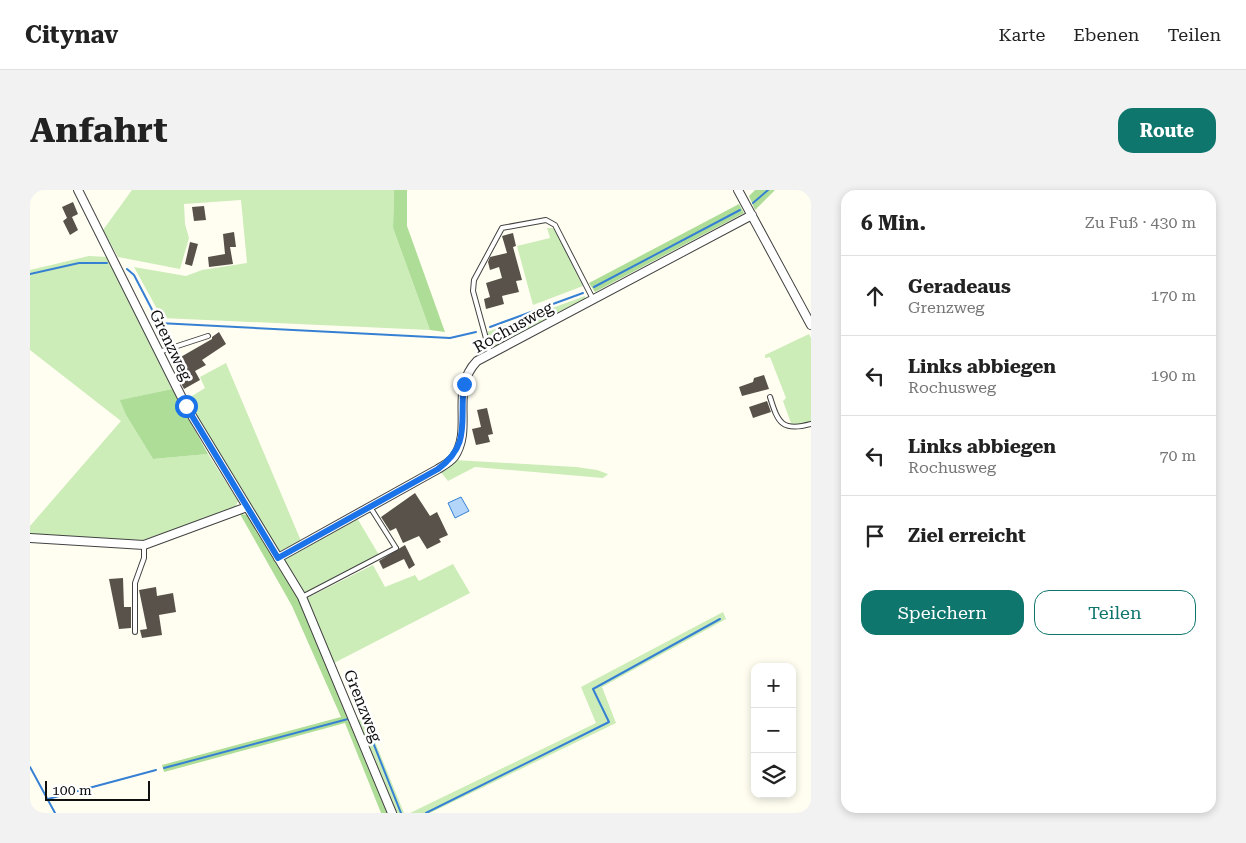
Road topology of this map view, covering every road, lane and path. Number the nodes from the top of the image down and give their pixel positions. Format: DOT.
graph roads {
  1 [pos="78,190"];
  2 [pos="738,190"];
  3 [pos="752,215"];
  4 [pos="593,299"];
  5 [pos="811,325"];
  6 [pos="208,336"];
  7 [pos="160,352"];
  8 [pos="490,353"];
  9 [pos="770,397"];
  10 [pos="811,424"];
  11 [pos="247,507"];
  12 [pos="370,507"];
  13 [pos="30,538"];
  14 [pos="144,545"];
  15 [pos="278,558"];
  16 [pos="302,597"];
  17 [pos="135,632"];
  18 [pos="392,813"];
  1 -- 7 [label="street, Grenzweg"];
  2 -- 3 [label="street"];
  3 -- 4 [label="street, Rochusweg"];
  3 -- 5 [label="street"];
  4 -- 8 [label="street, Rochusweg"];
  4 -- 8 [label="lane"];
  6 -- 7 [label="lane"];
  7 -- 11 [label="street, Grenzweg"];
  8 -- 12 [label="street, Rochusweg"];
  9 -- 10 [label="lane"];
  11 -- 14 [label="street"];
  11 -- 15 [label="street, Grenzweg"];
  12 -- 15 [label="street, Rochusweg"];
  12 -- 16 [label="lane"];
  13 -- 14 [label="street"];
  14 -- 17 [label="lane"];
  15 -- 16 [label="street, Grenzweg"];
  16 -- 18 [label="street, Grenzweg"];
}
